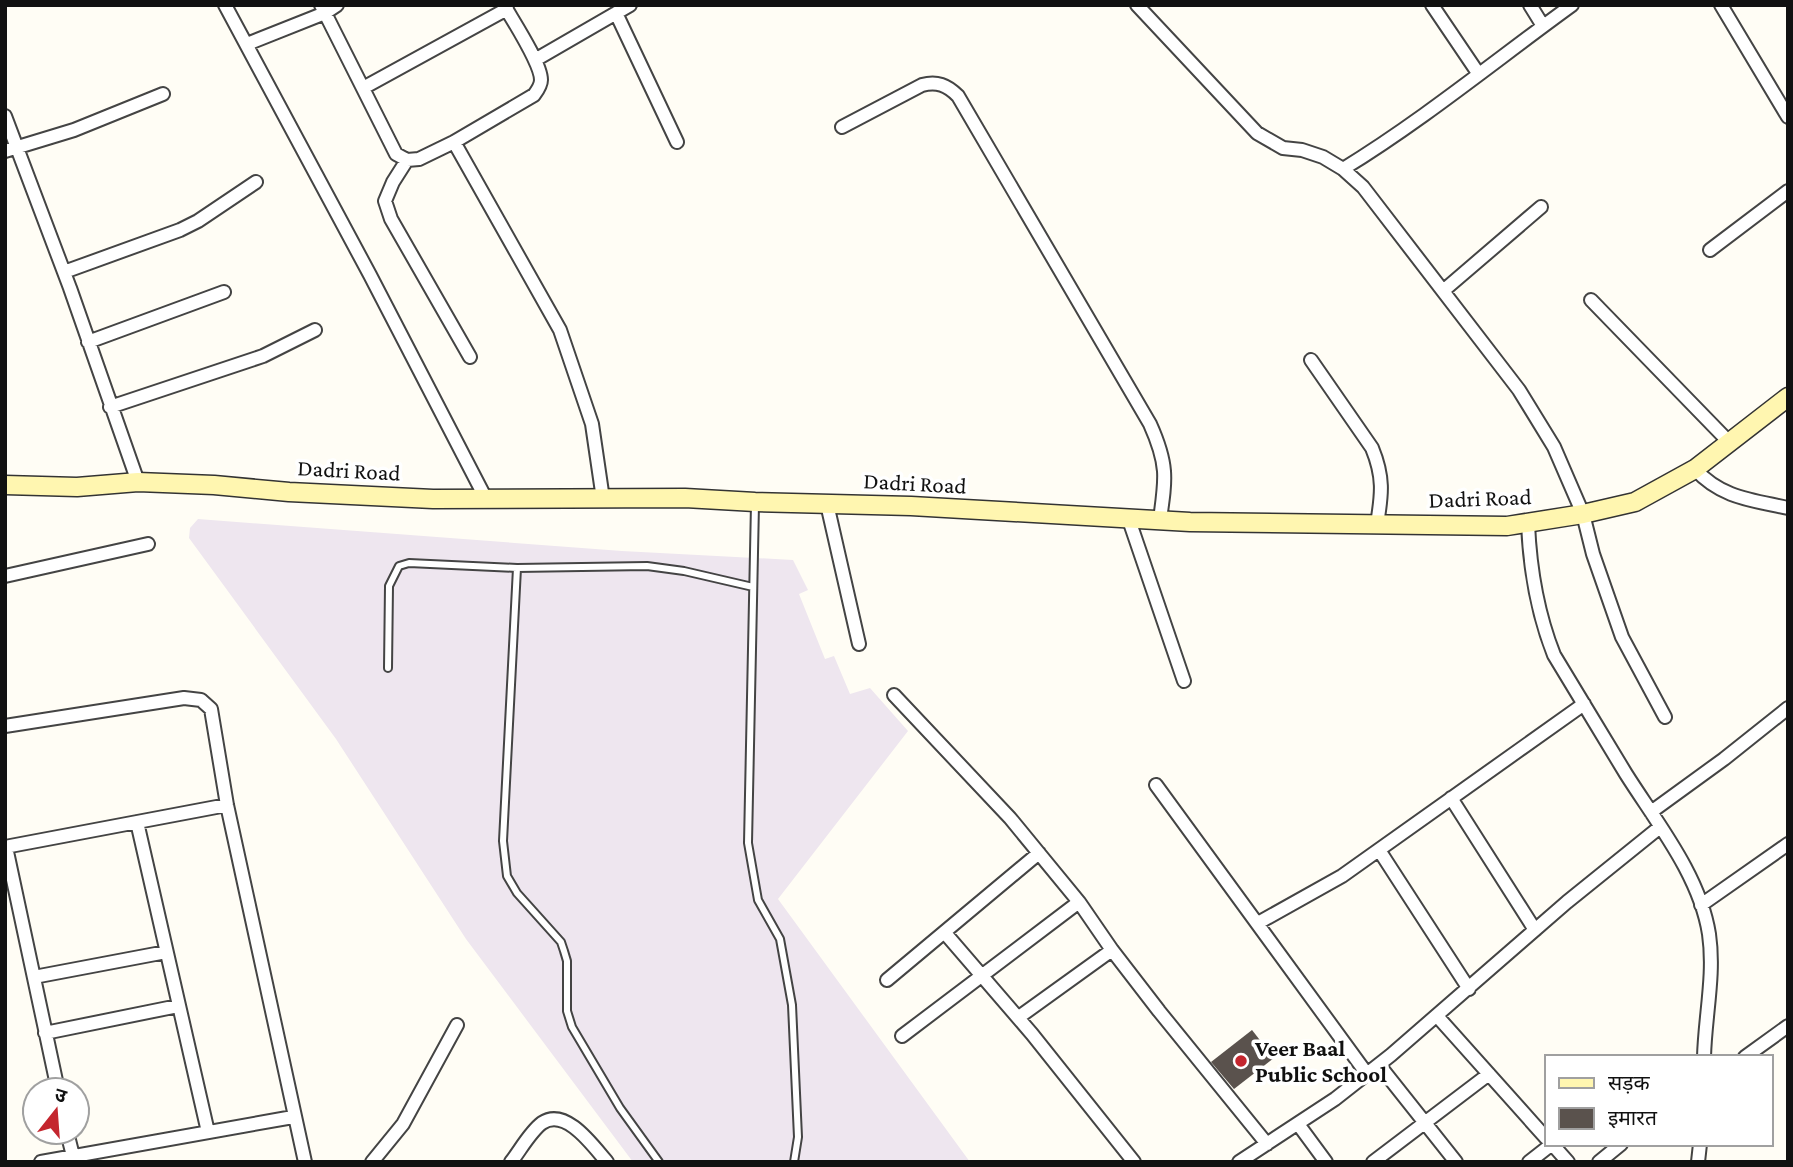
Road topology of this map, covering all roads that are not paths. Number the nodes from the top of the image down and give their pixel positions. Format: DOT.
graph roads {
  1 [pos="225,5"];
  2 [pos="337,5"];
  3 [pos="630,5"];
  4 [pos="1137,5"];
  5 [pos="1432,5"];
  6 [pos="1530,5"];
  7 [pos="1572,5"];
  8 [pos="1721,5"];
  9 [pos="505,7"];
  10 [pos="323,9"];
  11 [pos="616,13"];
  12 [pos="1543,26"];
  13 [pos="247,44"];
  14 [pos="535,60"];
  15 [pos="1478,73"];
  16 [pos="363,88"];
  17 [pos="163,94"];
  18 [pos="5,116"];
  19 [pos="1788,117"];
  20 [pos="842,127"];
  21 [pos="454,142"];
  22 [pos="677,142"];
  23 [pos="11,149"];
  24 [pos="407,160"];
  25 [pos="1342,169"];
  26 [pos="256,182"];
  27 [pos="1788,191"];
  28 [pos="1541,208"];
  29 [pos="1710,250"];
  30 [pos="64,272"];
  31 [pos="1443,291"];
  32 [pos="225,292"];
  33 [pos="1591,300"];
  34 [pos="315,330"];
  35 [pos="88,342"];
  36 [pos="470,357"];
  37 [pos="1311,360"];
  38 [pos="1788,397"];
  39 [pos="110,407"];
  40 [pos="1730,443"];
  41 [pos="1695,469"];
  42 [pos="138,482"];
  43 [pos="5,485"];
  44 [pos="486,499"];
  45 [pos="603,499"];
  46 [pos="755,502"];
  47 [pos="827,504"];
  48 [pos="1788,508"];
  49 [pos="1583,514"];
  50 [pos="1128,517"];
  51 [pos="1160,519"];
  52 [pos="1377,524"];
  53 [pos="1528,524"];
  54 [pos="148,544"];
  55 [pos="517,568"];
  56 [pos="5,576"];
  57 [pos="753,587"];
  58 [pos="859,644"];
  59 [pos="388,668"];
  60 [pos="1184,681"];
  61 [pos="894,695"];
  62 [pos="1584,704"];
  63 [pos="1788,708"];
  64 [pos="1665,717"];
  65 [pos="5,726"];
  66 [pos="1156,785"];
  67 [pos="1451,799"];
  68 [pos="227,805"];
  69 [pos="1651,812"];
  70 [pos="137,822"];
  71 [pos="1660,827"];
  72 [pos="1788,844"];
  73 [pos="6,847"];
  74 [pos="1379,850"];
  75 [pos="1039,853"];
  76 [pos="1079,901"];
  77 [pos="1701,905"];
  78 [pos="1258,923"];
  79 [pos="1535,930"];
  80 [pos="945,933"];
  81 [pos="1112,950"];
  82 [pos="166,953"];
  83 [pos="981,976"];
  84 [pos="34,977"];
  85 [pos="887,981"];
  86 [pos="1469,989"];
  87 [pos="177,1006"];
  88 [pos="1437,1016"];
  89 [pos="1018,1017"];
  90 [pos="457,1025"];
  91 [pos="1788,1026"];
  92 [pos="45,1033"];
  93 [pos="902,1036"];
  94 [pos="1704,1055"];
  95 [pos="1748,1055"];
  96 [pos="1379,1065"];
  97 [pos="1367,1073"];
  98 [pos="1489,1074"];
  99 [pos="55,1076"];
  100 [pos="293,1117"];
  101 [pos="1425,1122"];
  102 [pos="1298,1124"];
  103 [pos="208,1132"];
  104 [pos="1545,1137"];
  105 [pos="1267,1144"];
  106 [pos="70,1146"];
  107 [pos="1549,1146"];
  108 [pos="1554,1146"];
  109 [pos="1619,1146"];
  110 [pos="72,1156"];
  111 [pos="41,1162"];
  112 [pos="305,1162"];
  113 [pos="372,1162"];
  114 [pos="512,1162"];
  115 [pos="607,1162"];
  116 [pos="659,1162"];
  117 [pos="794,1162"];
  118 [pos="1134,1162"];
  119 [pos="1239,1162"];
  120 [pos="1326,1162"];
  121 [pos="1373,1162"];
  122 [pos="1456,1162"];
  123 [pos="1529,1162"];
  124 [pos="1568,1162"];
  125 [pos="1599,1162"];
  1 -- 13 [label="street"];
  2 -- 10 [label="street"];
  3 -- 11 [label="street"];
  4 -- 25 [label="street"];
  5 -- 15 [label="street"];
  6 -- 12 [label="street"];
  7 -- 12 [label="street"];
  8 -- 19 [label="street"];
  9 -- 14 [label="street"];
  9 -- 16 [label="street"];
  10 -- 13 [label="street"];
  10 -- 16 [label="street"];
  11 -- 14 [label="street"];
  11 -- 22 [label="street"];
  12 -- 15 [label="street"];
  13 -- 44 [label="street"];
  14 -- 21 [label="street"];
  15 -- 25 [label="street"];
  16 -- 24 [label="street"];
  17 -- 23 [label="street"];
  18 -- 23 [label="street"];
  20 -- 51 [label="street"];
  21 -- 24 [label="street"];
  21 -- 45 [label="street"];
  23 -- 30 [label="street"];
  24 -- 36 [label="street"];
  25 -- 31 [label="street"];
  26 -- 30 [label="street"];
  27 -- 29 [label="street"];
  28 -- 31 [label="street"];
  30 -- 35 [label="street"];
  31 -- 49 [label="street"];
  32 -- 35 [label="street"];
  33 -- 40 [label="street"];
  34 -- 39 [label="street"];
  35 -- 39 [label="street"];
  37 -- 52 [label="street"];
  38 -- 40 [label="main road, Dadri Road"];
  39 -- 42 [label="street"];
  40 -- 41 [label="main road, Dadri Road"];
  41 -- 48 [label="street"];
  41 -- 49 [label="main road, Dadri Road"];
  42 -- 43 [label="main road, Dadri Road"];
  42 -- 44 [label="main road, Dadri Road"];
  44 -- 45 [label="main road, Dadri Road"];
  45 -- 46 [label="main road, Dadri Road"];
  46 -- 47 [label="main road, Dadri Road"];
  46 -- 57 [label="lane"];
  47 -- 50 [label="main road, Dadri Road"];
  47 -- 58 [label="street"];
  49 -- 53 [label="main road, Dadri Road"];
  49 -- 64 [label="street"];
  50 -- 51 [label="main road, Dadri Road"];
  50 -- 60 [label="street"];
  51 -- 52 [label="main road, Dadri Road"];
  52 -- 53 [label="main road, Dadri Road"];
  53 -- 62 [label="street"];
  54 -- 56 [label="street"];
  55 -- 57 [label="lane"];
  55 -- 59 [label="lane"];
  55 -- 116 [label="lane"];
  57 -- 117 [label="lane"];
  61 -- 75 [label="street"];
  62 -- 67 [label="street"];
  62 -- 69 [label="street"];
  63 -- 69 [label="street"];
  65 -- 68 [label="street"];
  66 -- 78 [label="street"];
  67 -- 74 [label="street"];
  67 -- 79 [label="street"];
  68 -- 70 [label="street"];
  68 -- 100 [label="street"];
  69 -- 71 [label="street"];
  70 -- 73 [label="street"];
  70 -- 82 [label="street"];
  71 -- 77 [label="street"];
  71 -- 79 [label="street"];
  72 -- 77 [label="street"];
  73 -- 84 [label="street"];
  74 -- 78 [label="street"];
  74 -- 86 [label="street"];
  75 -- 76 [label="street"];
  75 -- 80 [label="street"];
  76 -- 81 [label="street"];
  76 -- 83 [label="street"];
  77 -- 94 [label="street"];
  78 -- 97 [label="street"];
  79 -- 86 [label="street"];
  80 -- 83 [label="street"];
  80 -- 85 [label="street"];
  81 -- 89 [label="street"];
  81 -- 105 [label="street"];
  82 -- 84 [label="street"];
  82 -- 87 [label="street"];
  83 -- 89 [label="street"];
  83 -- 93 [label="street"];
  84 -- 92 [label="street"];
  86 -- 88 [label="street"];
  87 -- 92 [label="street"];
  87 -- 103 [label="street"];
  88 -- 96 [label="street"];
  88 -- 98 [label="street"];
  89 -- 118 [label="street"];
  90 -- 113 [label="street"];
  91 -- 95 [label="street"];
  92 -- 99 [label="street"];
  96 -- 97 [label="street"];
  96 -- 101 [label="street"];
  97 -- 102 [label="street"];
  98 -- 101 [label="street"];
  98 -- 104 [label="street"];
  100 -- 103 [label="street"];
  100 -- 112 [label="street"];
  101 -- 121 [label="street"];
  101 -- 122 [label="street"];
  102 -- 105 [label="street"];
  102 -- 120 [label="street"];
  103 -- 110 [label="street"];
  105 -- 119 [label="street"];
  106 -- 110 [label="street"];
  107 -- 123 [label="street"];
  108 -- 124 [label="street"];
  109 -- 125 [label="street"];
  110 -- 111 [label="street"];
  114 -- 115 [label="street"];
}
